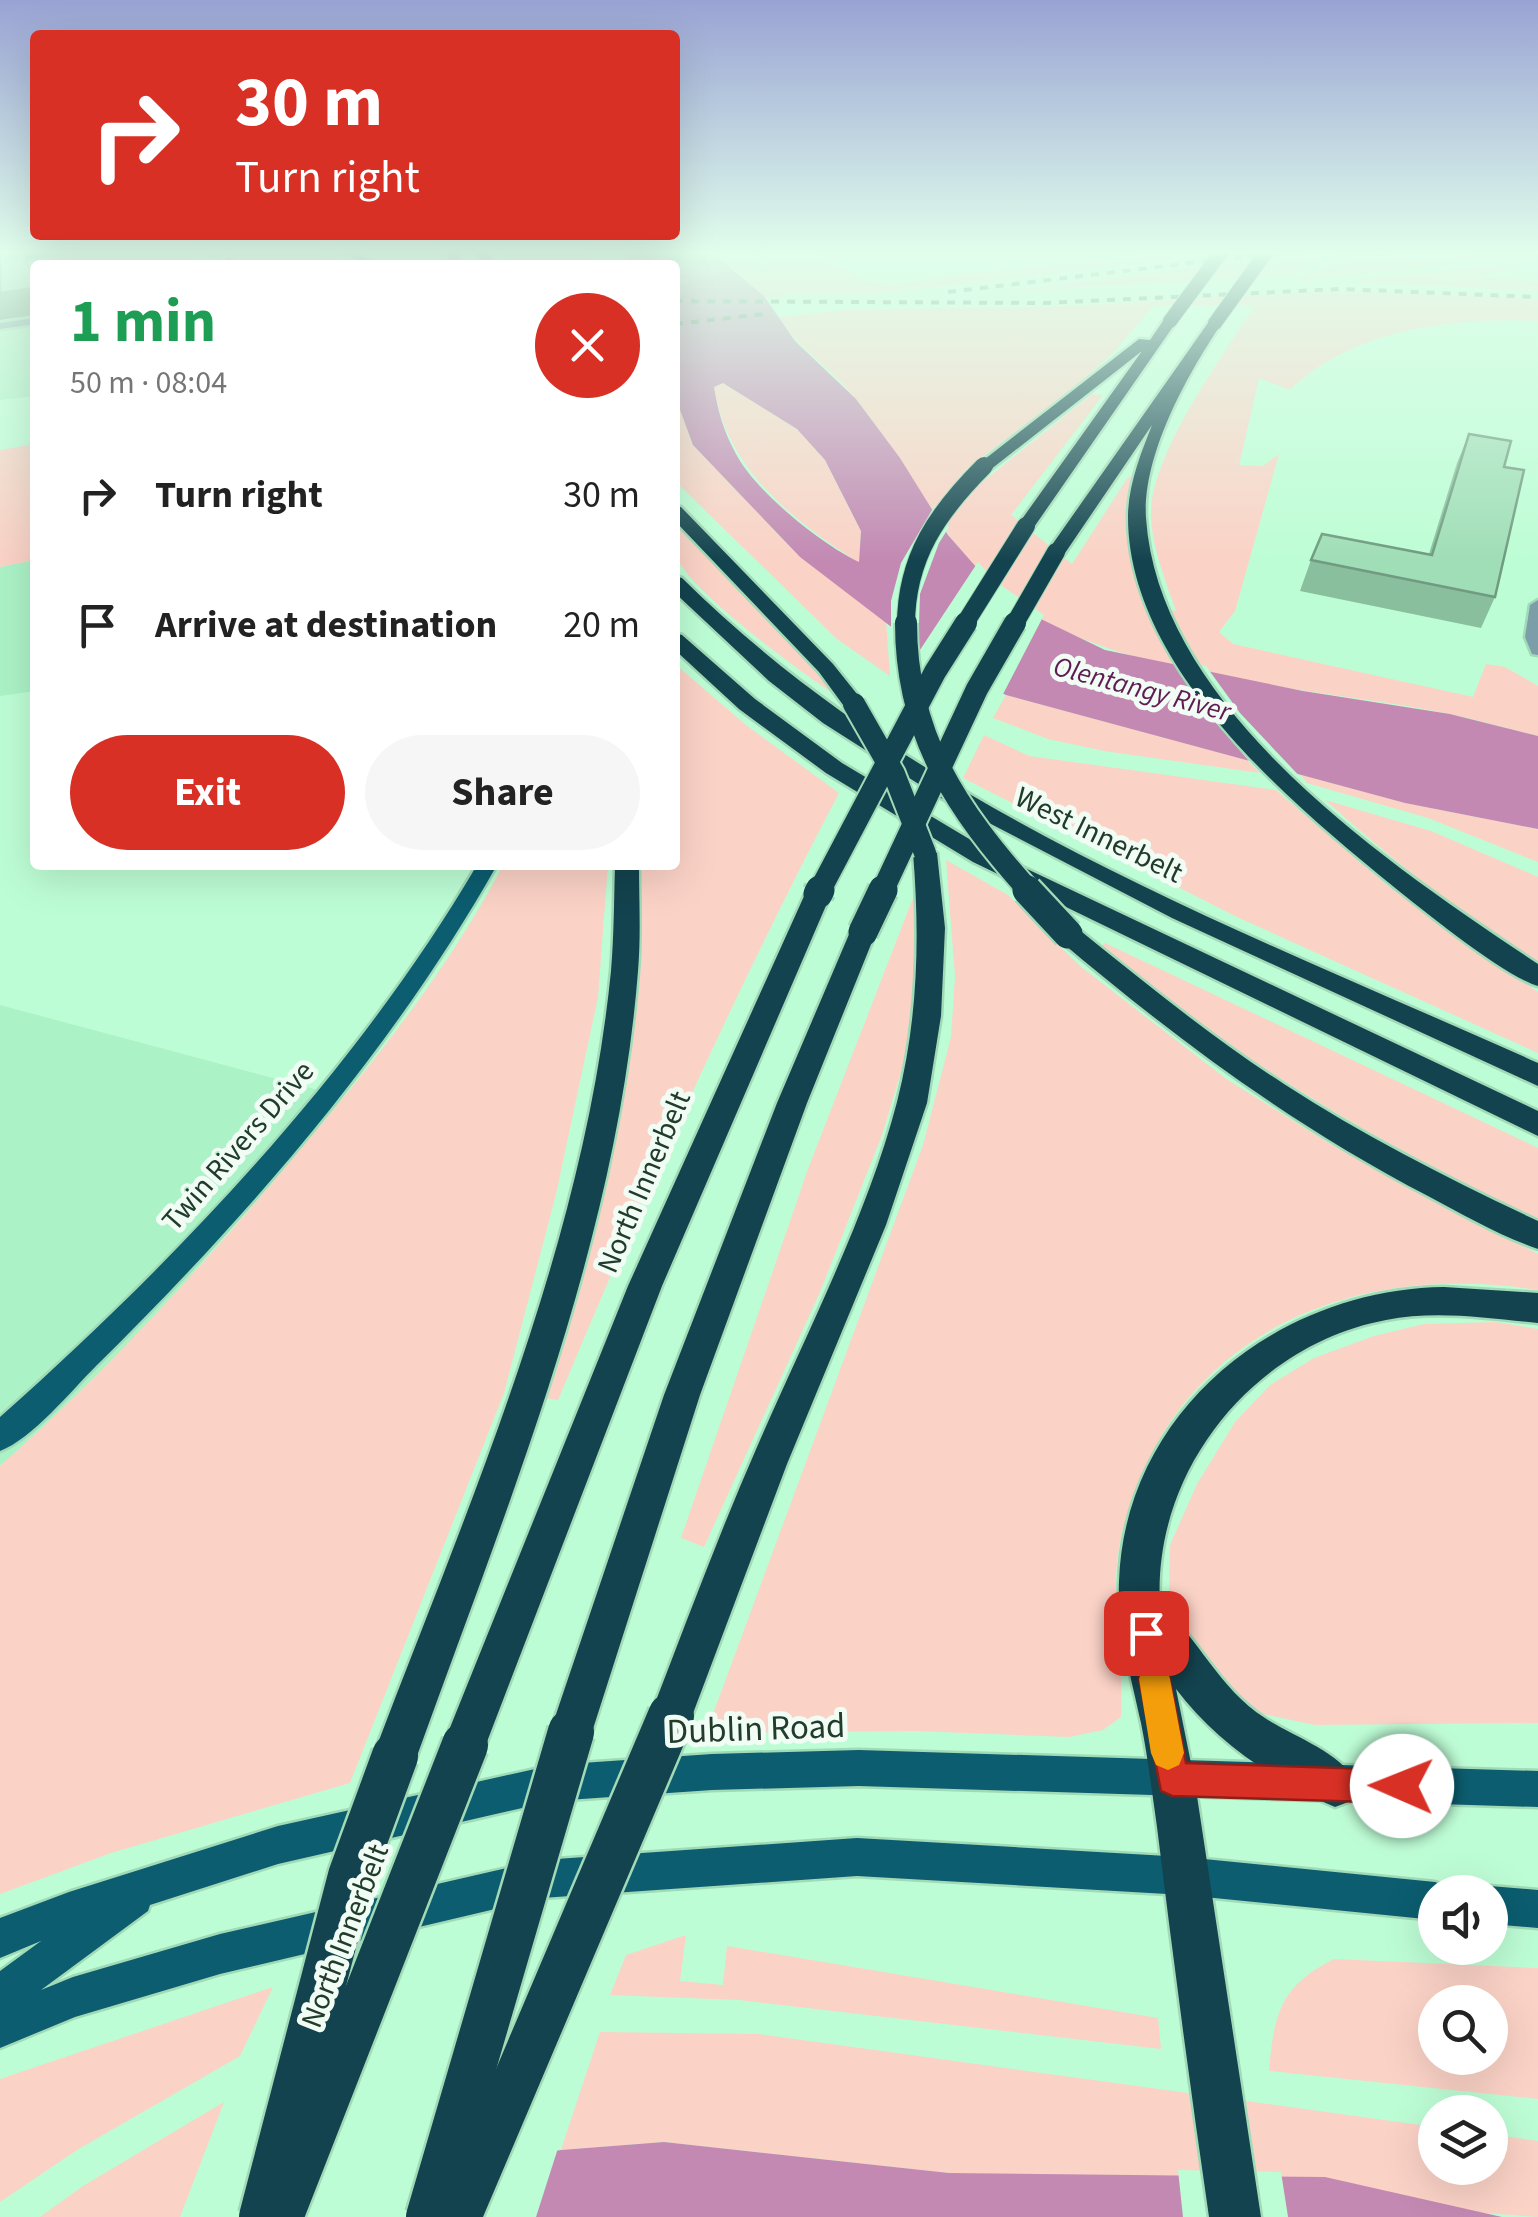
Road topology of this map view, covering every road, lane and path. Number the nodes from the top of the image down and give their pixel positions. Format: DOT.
graph roads {
  1 [pos="1127,354"];
  2 [pos="1146,354"];
  3 [pos="1192,354"];
  4 [pos="1183,366"];
  5 [pos="680,516"];
  6 [pos="680,587"];
  7 [pos="1538,605"];
  8 [pos="680,644"];
  9 [pos="1538,650"];
  10 [pos="484,870"];
  11 [pos="627,870"];
  12 [pos="1538,977"];
  13 [pos="1538,1075"];
  14 [pos="1538,1124"];
  15 [pos="1538,1236"];
  16 [pos="1538,1308"];
  17 [pos="0,1437"];
  18 [pos="1142,1611"];
  19 [pos="1172,1780"];
  20 [pos="1334,1785"];
  21 [pos="1538,1789"];
  22 [pos="370,1824"];
  23 [pos="1184,1876"];
  24 [pos="150,1886"];
  25 [pos="1418,1898"];
  26 [pos="1508,1906"];
  27 [pos="1538,1909"];
  28 [pos="0,1938"];
  29 [pos="0,1996"];
  30 [pos="0,2028"];
  31 [pos="262,2217"];
  32 [pos="280,2217"];
  33 [pos="429,2217"];
  34 [pos="458,2217"];
  35 [pos="1234,2217"];
  1 -- 15 [label="highway, bridge"];
  2 -- 32 [label="highway, North Innerbelt, bridge"];
  3 -- 4 [label="highway, bridge"];
  4 -- 12 [label="highway"];
  4 -- 33 [label="highway, bridge"];
  5 -- 34 [label="highway, bridge"];
  6 -- 13 [label="highway, West Innerbelt"];
  7 -- 9 [label="street"];
  8 -- 14 [label="highway"];
  10 -- 17 [label="main road, Twin Rivers Drive"];
  11 -- 22 [label="highway, bridge"];
  16 -- 18 [label="highway"];
  18 -- 19 [label="highway"];
  18 -- 20 [label="highway"];
  19 -- 20 [label="main road, Dublin Road"];
  19 -- 22 [label="main road, Dublin Road"];
  19 -- 23 [label="highway"];
  20 -- 21 [label="main road, Dublin Road"];
  22 -- 24 [label="main road, Dublin Road"];
  22 -- 31 [label="highway, bridge"];
  23 -- 25 [label="main road"];
  23 -- 30 [label="main road"];
  23 -- 35 [label="highway"];
  24 -- 28 [label="main road, Dublin Road"];
  24 -- 29 [label="main road"];
  26 -- 27 [label="main road"];
}
